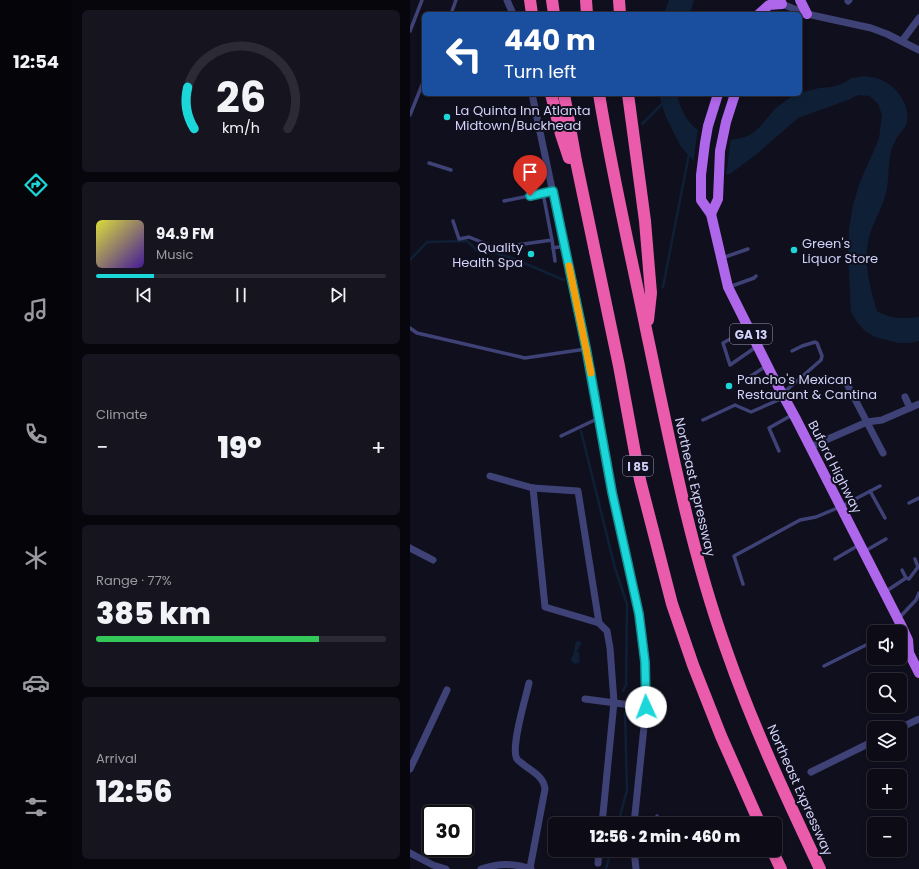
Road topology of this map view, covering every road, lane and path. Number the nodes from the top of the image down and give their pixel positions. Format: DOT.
graph roads {
  1 [pos="422,0"];
  2 [pos="456,0"];
  3 [pos="507,0"];
  4 [pos="530,0"];
  5 [pos="552,0"];
  6 [pos="586,0"];
  7 [pos="619,0"];
  8 [pos="763,0"];
  9 [pos="800,0"];
  10 [pos="782,1"];
  11 [pos="452,12"];
  12 [pos="512,12"];
  13 [pos="532,12"];
  14 [pos="554,12"];
  15 [pos="587,12"];
  16 [pos="620,12"];
  17 [pos="759,12"];
  18 [pos="760,12"];
  19 [pos="777,12"];
  20 [pos="807,14"];
  21 [pos="919,18"];
  22 [pos="410,31"];
  23 [pos="902,41"];
  24 [pos="919,50"];
  25 [pos="422,85"];
  26 [pos="532,96"];
  27 [pos="552,96"];
  28 [pos="564,96"];
  29 [pos="599,96"];
  30 [pos="628,96"];
  31 [pos="717,96"];
  32 [pos="735,96"];
  33 [pos="535,108"];
  34 [pos="521,110"];
  35 [pos="410,115"];
  36 [pos="429,163"];
  37 [pos="451,170"];
  38 [pos="553,191"];
  39 [pos="543,193"];
  40 [pos="582,193"];
  41 [pos="504,201"];
  42 [pos="710,214"];
  43 [pos="453,221"];
  44 [pos="561,227"];
  45 [pos="550,229"];
  46 [pos="552,240"];
  47 [pos="565,246"];
  48 [pos="553,248"];
  49 [pos="748,250"];
  50 [pos="720,258"];
  51 [pos="555,261"];
  52 [pos="756,276"];
  53 [pos="728,287"];
  54 [pos="410,328"];
  55 [pos="646,329"];
  56 [pos="748,329"];
  57 [pos="757,346"];
  58 [pos="586,348"];
  59 [pos="792,351"];
  60 [pos="767,366"];
  61 [pos="745,380"];
  62 [pos="847,384"];
  63 [pos="783,396"];
  64 [pos="905,397"];
  65 [pos="919,404"];
  66 [pos="910,408"];
  67 [pos="793,414"];
  68 [pos="599,418"];
  69 [pos="703,420"];
  70 [pos="867,422"];
  71 [pos="561,436"];
  72 [pos="810,447"];
  73 [pos="779,451"];
  74 [pos="883,452"];
  75 [pos="490,476"];
  76 [pos="880,486"];
  77 [pos="533,488"];
  78 [pos="870,491"];
  79 [pos="919,498"];
  80 [pos="909,504"];
  81 [pos="840,508"];
  82 [pos="885,518"];
  83 [pos="886,539"];
  84 [pos="410,548"];
  85 [pos="862,549"];
  86 [pos="835,559"];
  87 [pos="915,559"];
  88 [pos="433,560"];
  89 [pos="902,570"];
  90 [pos="906,578"];
  91 [pos="743,584"];
  92 [pos="884,593"];
  93 [pos="919,594"];
  94 [pos="599,623"];
  95 [pos="900,623"];
  96 [pos="907,641"];
  97 [pos="867,644"];
  98 [pos="919,644"];
  99 [pos="907,645"];
  100 [pos="824,666"];
  101 [pos="919,672"];
  102 [pos="529,683"];
  103 [pos="446,690"];
  104 [pos="585,699"];
  105 [pos="614,702"];
  106 [pos="646,707"];
  107 [pos="919,719"];
  108 [pos="907,725"];
  109 [pos="867,744"];
  110 [pos="410,769"];
  111 [pos="811,772"];
  112 [pos="603,817"];
  113 [pos="635,817"];
  114 [pos="757,817"];
  115 [pos="410,853"];
  116 [pos="598,857"];
  117 [pos="635,857"];
  118 [pos="775,857"];
  119 [pos="598,863"];
  120 [pos="514,867"];
  121 [pos="444,869"];
  122 [pos="481,869"];
  123 [pos="531,869"];
  124 [pos="636,869"];
  125 [pos="781,869"];
  126 [pos="820,869"];
  1 -- 22 [label="lane"];
  2 -- 11 [label="lane"];
  3 -- 12 [label="street"];
  4 -- 13 [label="highway"];
  5 -- 14 [label="highway"];
  6 -- 15 [label="highway"];
  7 -- 16 [label="highway"];
  8 -- 17 [label="main road"];
  9 -- 20 [label="main road"];
  10 -- 18 [label="main road"];
  10 -- 19 [label="main road"];
  10 -- 20 [label="street"];
  20 -- 23 [label="street"];
  21 -- 23 [label="street"];
  23 -- 24 [label="street"];
  25 -- 35 [label="lane"];
  26 -- 33 [label="street"];
  27 -- 40 [label="highway"];
  28 -- 40 [label="highway, I 85"];
  29 -- 55 [label="highway, Northeast Expressway / I 85"];
  30 -- 55 [label="highway"];
  31 -- 42 [label="main road, Buford Highway / GA 13"];
  32 -- 42 [label="main road"];
  33 -- 34 [label="lane"];
  33 -- 38 [label="street"];
  36 -- 37 [label="lane"];
  38 -- 39 [label="lane"];
  38 -- 44 [label="street"];
  39 -- 41 [label="lane"];
  39 -- 45 [label="lane"];
  40 -- 114 [label="highway, I 85"];
  42 -- 50 [label="main road, Buford Highway / GA 13"];
  43 -- 46 [label="lane"];
  44 -- 45 [label="lane"];
  44 -- 47 [label="street"];
  45 -- 46 [label="lane"];
  46 -- 48 [label="lane"];
  47 -- 48 [label="lane"];
  47 -- 58 [label="street"];
  48 -- 51 [label="lane"];
  49 -- 50 [label="lane"];
  50 -- 53 [label="main road, Buford Highway / GA 13"];
  52 -- 53 [label="lane"];
  53 -- 56 [label="main road, Buford Highway / GA 13"];
  54 -- 58 [label="lane"];
  55 -- 126 [label="highway, Northeast Expressway / I 85"];
  56 -- 57 [label="main road, Buford Highway / GA 13"];
  56 -- 57 [label="lane"];
  57 -- 60 [label="main road, Buford Highway / GA 13"];
  58 -- 68 [label="street"];
  59 -- 63 [label="lane"];
  60 -- 61 [label="lane"];
  60 -- 63 [label="main road, Buford Highway / GA 13"];
  62 -- 70 [label="street"];
  63 -- 67 [label="main road, Buford Highway / GA 13"];
  63 -- 69 [label="lane"];
  64 -- 66 [label="street"];
  65 -- 66 [label="street"];
  66 -- 70 [label="street"];
  67 -- 72 [label="main road, Buford Highway / GA 13"];
  67 -- 73 [label="lane"];
  68 -- 71 [label="lane"];
  68 -- 106 [label="street"];
  70 -- 72 [label="street"];
  70 -- 74 [label="street"];
  72 -- 81 [label="main road, Buford Highway / GA 13"];
  75 -- 77 [label="street"];
  76 -- 78 [label="lane"];
  77 -- 94 [label="street"];
  77 -- 94 [label="street"];
  78 -- 81 [label="lane"];
  78 -- 82 [label="lane"];
  79 -- 80 [label="lane"];
  81 -- 85 [label="main road, Buford Highway / GA 13"];
  81 -- 91 [label="lane"];
  83 -- 85 [label="lane"];
  84 -- 88 [label="street"];
  85 -- 86 [label="lane"];
  85 -- 92 [label="main road, Buford Highway / GA 13"];
  87 -- 90 [label="lane"];
  89 -- 90 [label="lane"];
  90 -- 92 [label="lane"];
  92 -- 95 [label="main road, Buford Highway / GA 13"];
  93 -- 95 [label="lane"];
  94 -- 105 [label="street"];
  96 -- 98 [label="main road"];
  97 -- 100 [label="lane"];
  99 -- 101 [label="main road, Buford Highway / GA 13"];
  102 -- 123 [label="street"];
  103 -- 110 [label="street"];
  104 -- 105 [label="street"];
  105 -- 106 [label="street"];
  105 -- 112 [label="street"];
  106 -- 113 [label="street"];
  107 -- 108 [label="street"];
  109 -- 111 [label="street"];
  115 -- 121 [label="street"];
  116 -- 119 [label="street"];
  117 -- 124 [label="street"];
  118 -- 125 [label="highway"];
  120 -- 122 [label="street"];
  120 -- 123 [label="street"];
}
